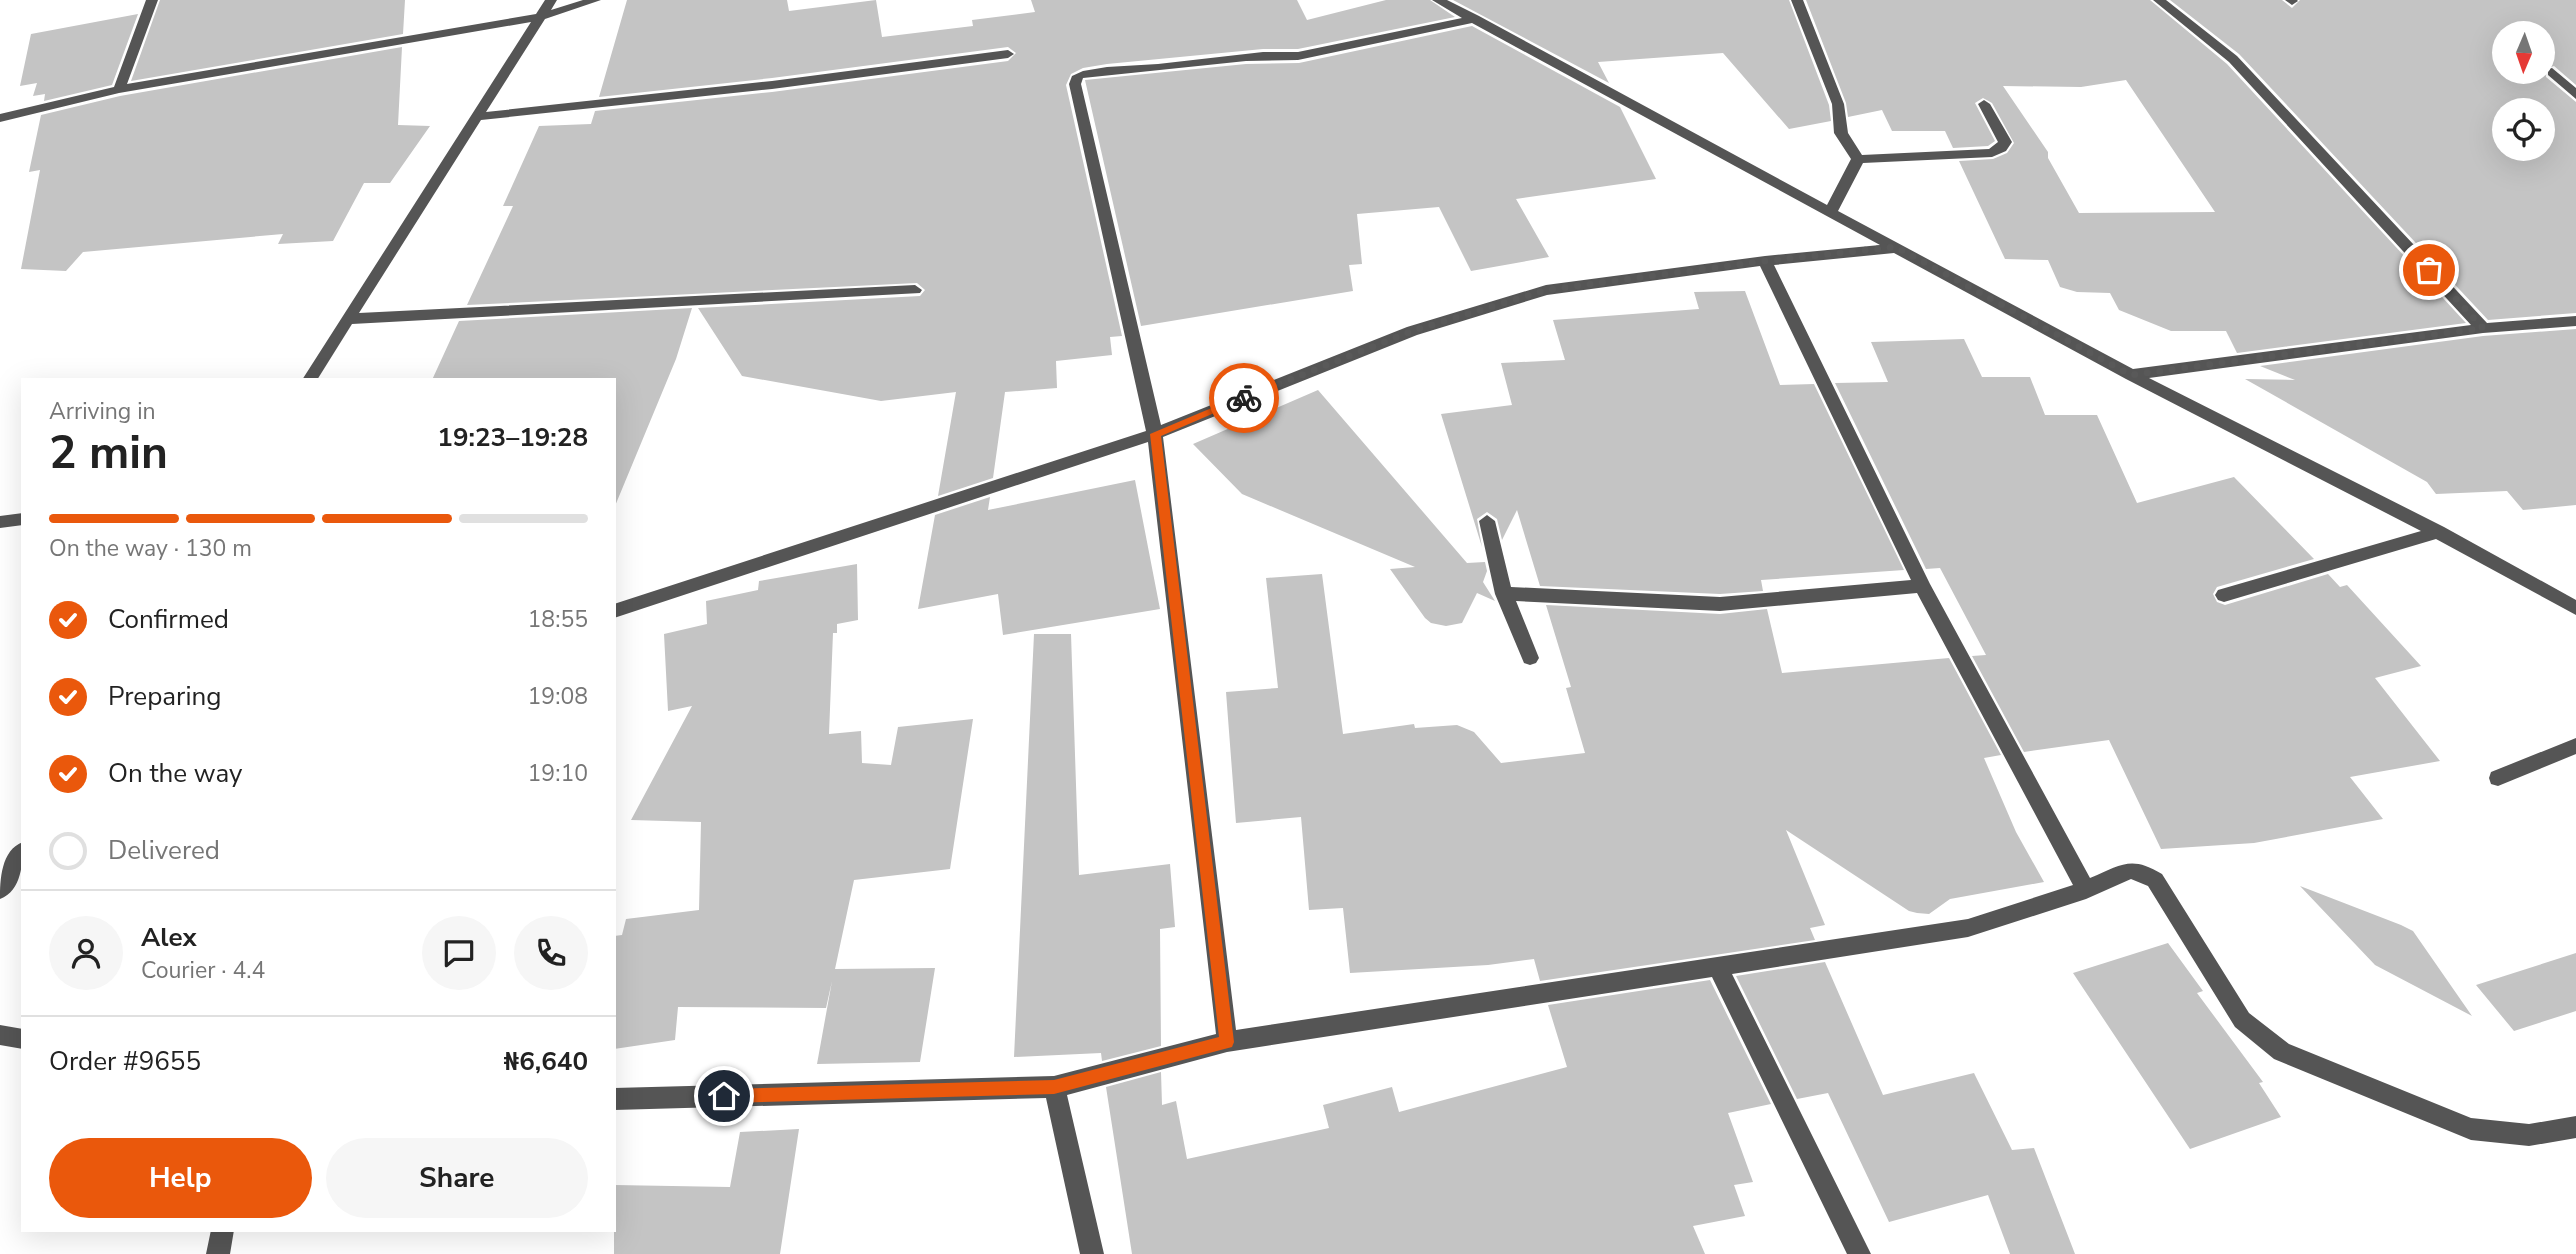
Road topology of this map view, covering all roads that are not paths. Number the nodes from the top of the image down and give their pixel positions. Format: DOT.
graph roads {
  1 [pos="152,0"];
  2 [pos="551,0"];
  3 [pos="595,0"];
  4 [pos="1438,0"];
  5 [pos="1797,0"];
  6 [pos="2159,0"];
  7 [pos="543,16"];
  8 [pos="1475,19"];
  9 [pos="1008,54"];
  10 [pos="2555,75"];
  11 [pos="119,89"];
  12 [pos="2576,95"];
  13 [pos="1984,104"];
  14 [pos="475,117"];
  15 [pos="0,118"];
  16 [pos="1858,159"];
  17 [pos="1830,213"];
  18 [pos="1896,247"];
  19 [pos="1765,261"];
  20 [pos="915,290"];
  21 [pos="346,319"];
  22 [pos="2576,321"];
  23 [pos="2483,328"];
  24 [pos="2131,375"];
  25 [pos="310,378"];
  26 [pos="1155,434"];
  27 [pos="21,519"];
  28 [pos="1487,521"];
  29 [pos="0,522"];
  30 [pos="2438,532"];
  31 [pos="1922,586"];
  32 [pos="1504,594"];
  33 [pos="2224,595"];
  34 [pos="2576,608"];
  35 [pos="616,610"];
  36 [pos="1530,657"];
  37 [pos="2576,746"];
  38 [pos="2498,778"];
  39 [pos="21,854"];
  40 [pos="0,890"];
  41 [pos="2085,890"];
  42 [pos="1718,968"];
  43 [pos="0,1035"];
  44 [pos="21,1039"];
  45 [pos="1227,1042"];
  46 [pos="1054,1087"];
  47 [pos="616,1099"];
  48 [pos="2576,1127"];
  49 [pos="223,1232"];
  50 [pos="218,1254"];
  51 [pos="1092,1254"];
  52 [pos="1859,1254"];
  1 -- 11 [label="street"];
  2 -- 7 [label="street"];
  3 -- 7 [label="street"];
  4 -- 8 [label="street"];
  5 -- 16 [label="street"];
  6 -- 23 [label="street"];
  7 -- 11 [label="street"];
  7 -- 14 [label="street"];
  8 -- 17 [label="street"];
  8 -- 26 [label="street"];
  9 -- 14 [label="street"];
  10 -- 12 [label="street"];
  11 -- 15 [label="street"];
  13 -- 16 [label="street"];
  14 -- 21 [label="street"];
  16 -- 17 [label="street"];
  17 -- 18 [label="street"];
  18 -- 19 [label="street"];
  18 -- 24 [label="street"];
  19 -- 26 [label="street"];
  19 -- 31 [label="street"];
  20 -- 21 [label="street"];
  21 -- 25 [label="street"];
  22 -- 23 [label="street"];
  23 -- 24 [label="street"];
  24 -- 30 [label="street"];
  26 -- 35 [label="street"];
  26 -- 45 [label="street"];
  27 -- 29 [label="street"];
  28 -- 32 [label="street"];
  30 -- 33 [label="street"];
  30 -- 34 [label="street"];
  31 -- 32 [label="street"];
  31 -- 41 [label="street"];
  32 -- 36 [label="street"];
  37 -- 38 [label="street"];
  39 -- 40 [label="street"];
  41 -- 42 [label="street"];
  41 -- 48 [label="street"];
  42 -- 45 [label="street"];
  42 -- 52 [label="street"];
  43 -- 44 [label="street"];
  45 -- 46 [label="street"];
  46 -- 47 [label="street"];
  46 -- 51 [label="street"];
  49 -- 50 [label="street"];
}
